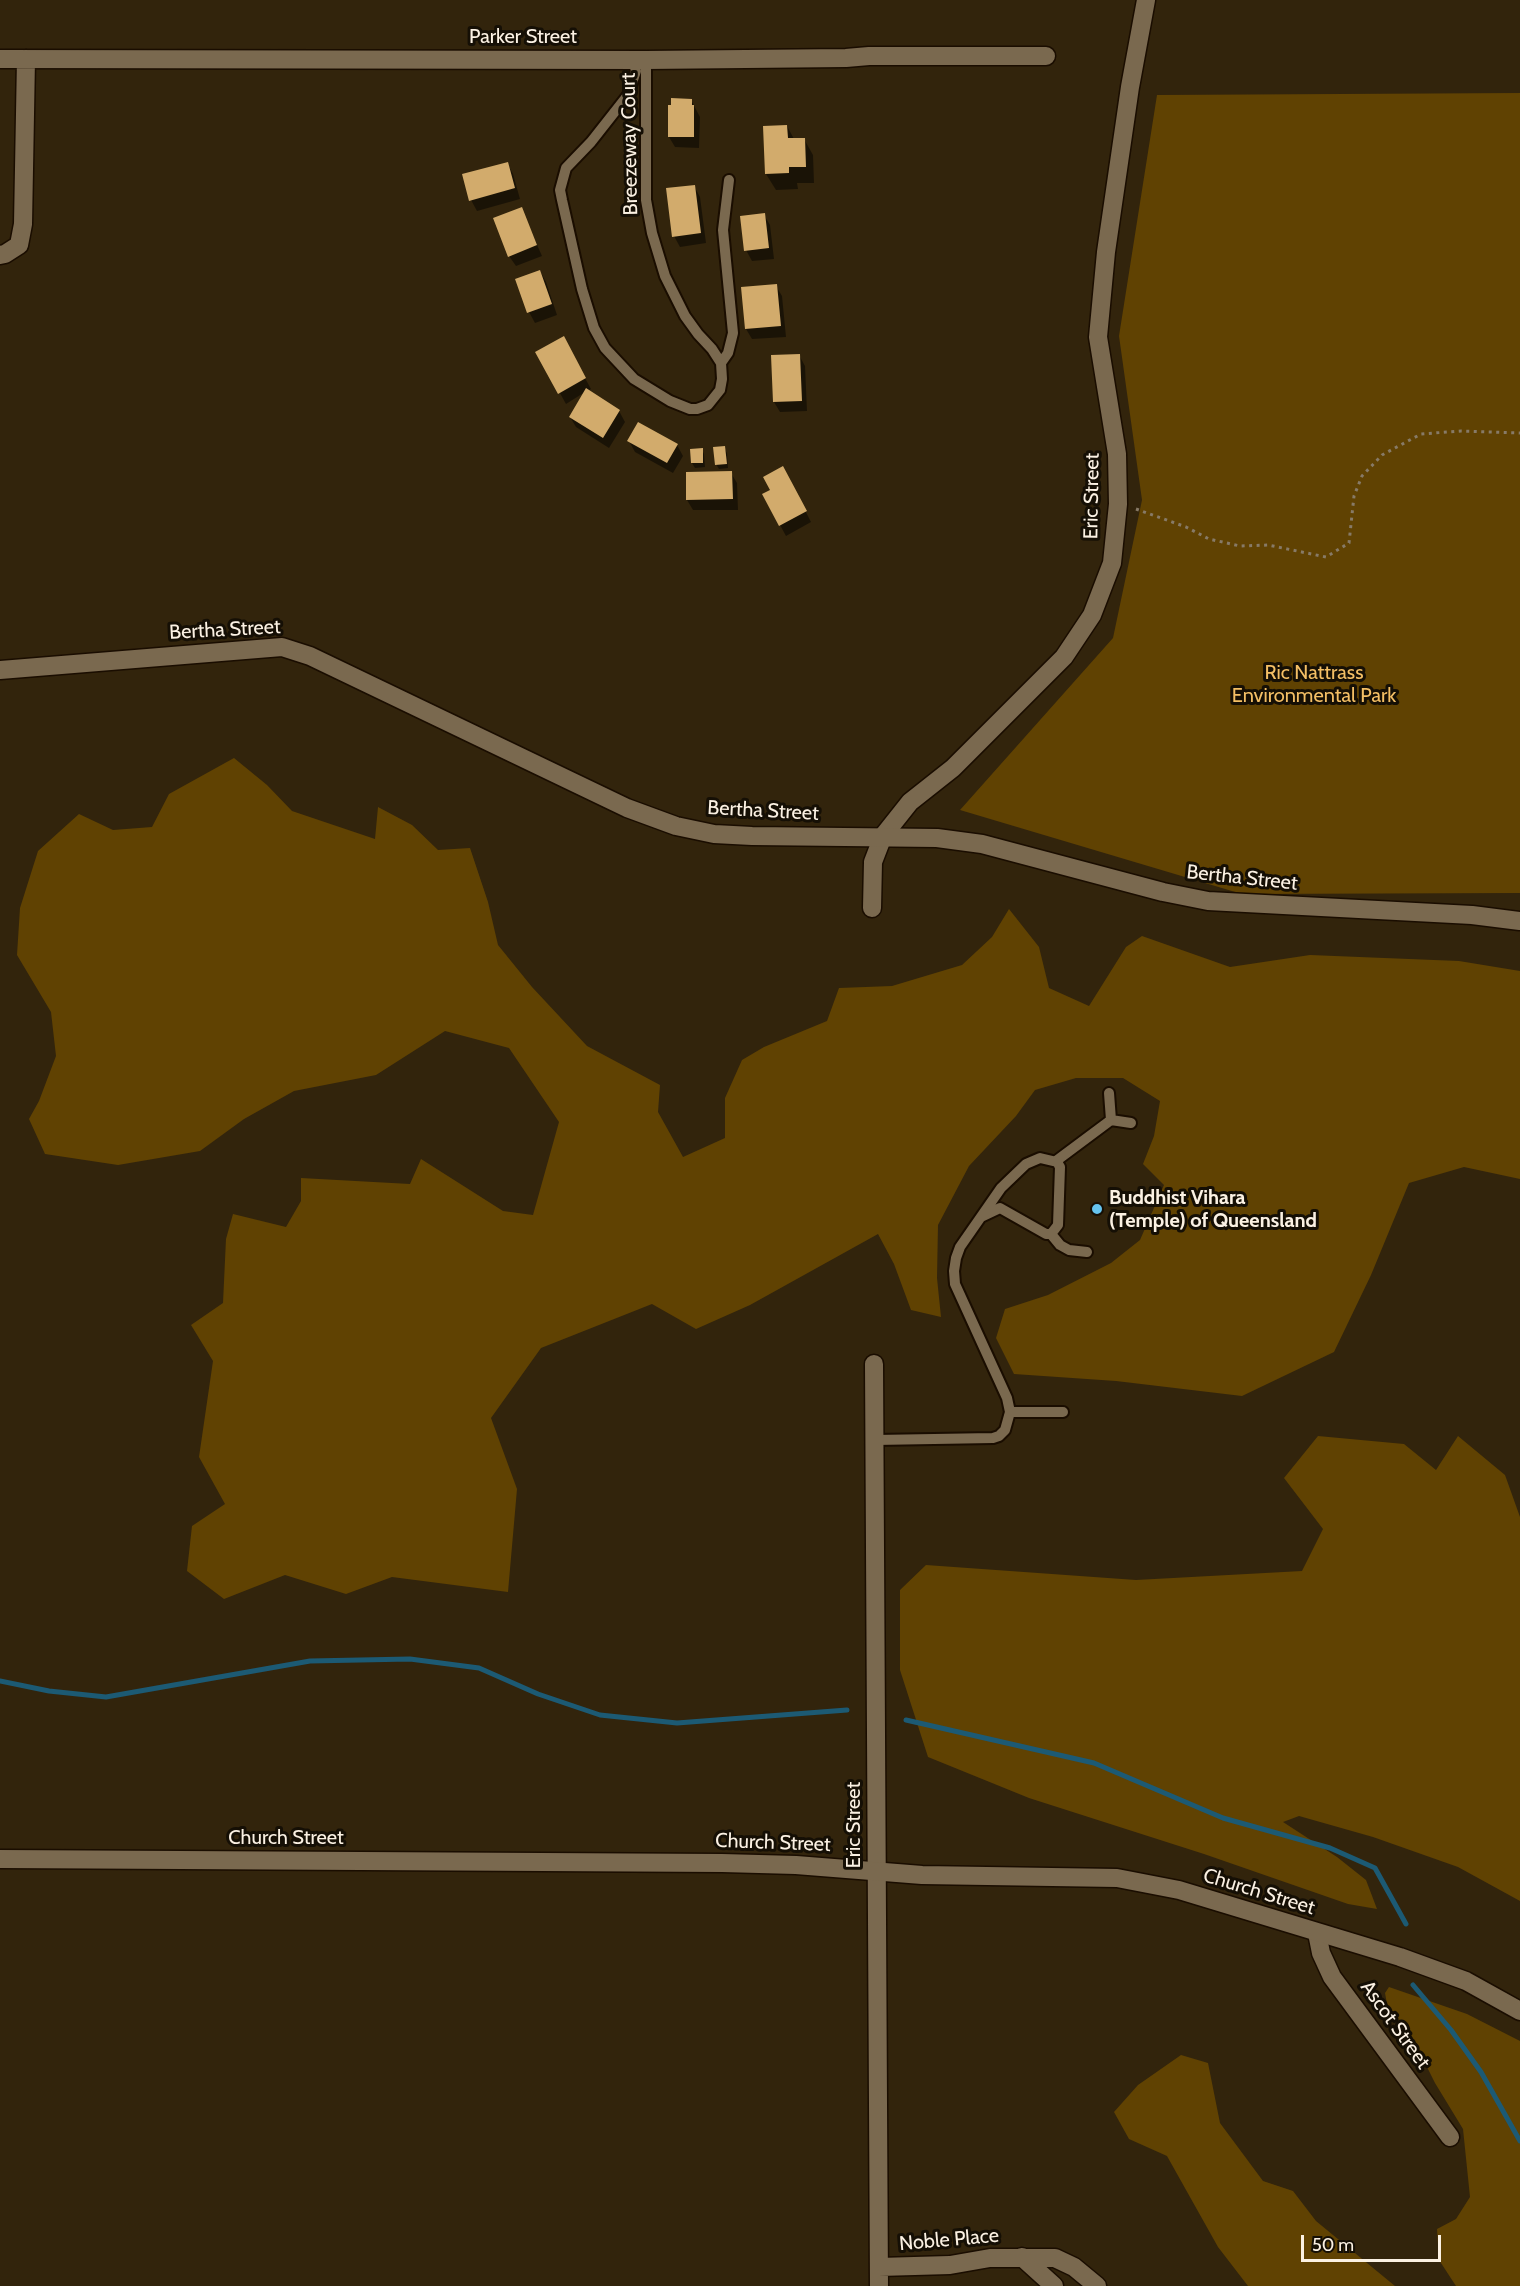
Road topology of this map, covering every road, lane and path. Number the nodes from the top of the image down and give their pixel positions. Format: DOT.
graph roads {
  1 [pos="1146,0"];
  2 [pos="1046,56"];
  3 [pos="0,59"];
  4 [pos="26,59"];
  5 [pos="640,60"];
  6 [pos="729,180"];
  7 [pos="0,255"];
  8 [pos="721,363"];
  9 [pos="1520,433"];
  10 [pos="1118,504"];
  11 [pos="0,670"];
  12 [pos="883,836"];
  13 [pos="872,908"];
  14 [pos="1520,921"];
  15 [pos="1109,1093"];
  16 [pos="1111,1120"];
  17 [pos="1131,1123"];
  18 [pos="1056,1161"];
  19 [pos="981,1217"];
  20 [pos="1051,1234"];
  21 [pos="1087,1252"];
  22 [pos="874,1364"];
  23 [pos="1010,1412"];
  24 [pos="1063,1412"];
  25 [pos="875,1440"];
  26 [pos="0,1859"];
  27 [pos="877,1872"];
  28 [pos="1317,1933"];
  29 [pos="1520,2011"];
  30 [pos="1450,2137"];
  31 [pos="1022,2257"];
  32 [pos="879,2267"];
  33 [pos="879,2286"];
  34 [pos="1054,2286"];
  35 [pos="1097,2286"];
  1 -- 10 [label="street, Eric Street"];
  2 -- 5 [label="street, Parker Street"];
  3 -- 4 [label="street, Parker Street"];
  4 -- 5 [label="street, Parker Street"];
  4 -- 7 [label="street"];
  5 -- 8 [label="lane, Breezeway Court"];
  5 -- 8 [label="lane, Breezeway Court"];
  6 -- 8 [label="lane"];
  9 -- 10 [label="path"];
  10 -- 12 [label="street, Eric Street"];
  11 -- 12 [label="street, Bertha Street"];
  12 -- 13 [label="street, Eric Street"];
  12 -- 14 [label="street, Bertha Street"];
  15 -- 16 [label="lane"];
  16 -- 17 [label="lane"];
  16 -- 18 [label="lane"];
  18 -- 19 [label="lane"];
  18 -- 20 [label="lane"];
  19 -- 20 [label="lane"];
  19 -- 23 [label="lane"];
  20 -- 21 [label="lane"];
  22 -- 25 [label="street, Eric Street"];
  23 -- 24 [label="lane"];
  23 -- 25 [label="lane"];
  25 -- 27 [label="street, Eric Street"];
  26 -- 27 [label="street, Church Street"];
  27 -- 28 [label="street, Church Street"];
  27 -- 32 [label="street, Eric Street"];
  28 -- 29 [label="street, Church Street"];
  28 -- 30 [label="street, Ascot Street"];
  31 -- 32 [label="street, Noble Place"];
  31 -- 34 [label="street, Noble Place"];
  31 -- 35 [label="street, Noble Place"];
  32 -- 33 [label="street, Eric Street"];
}
